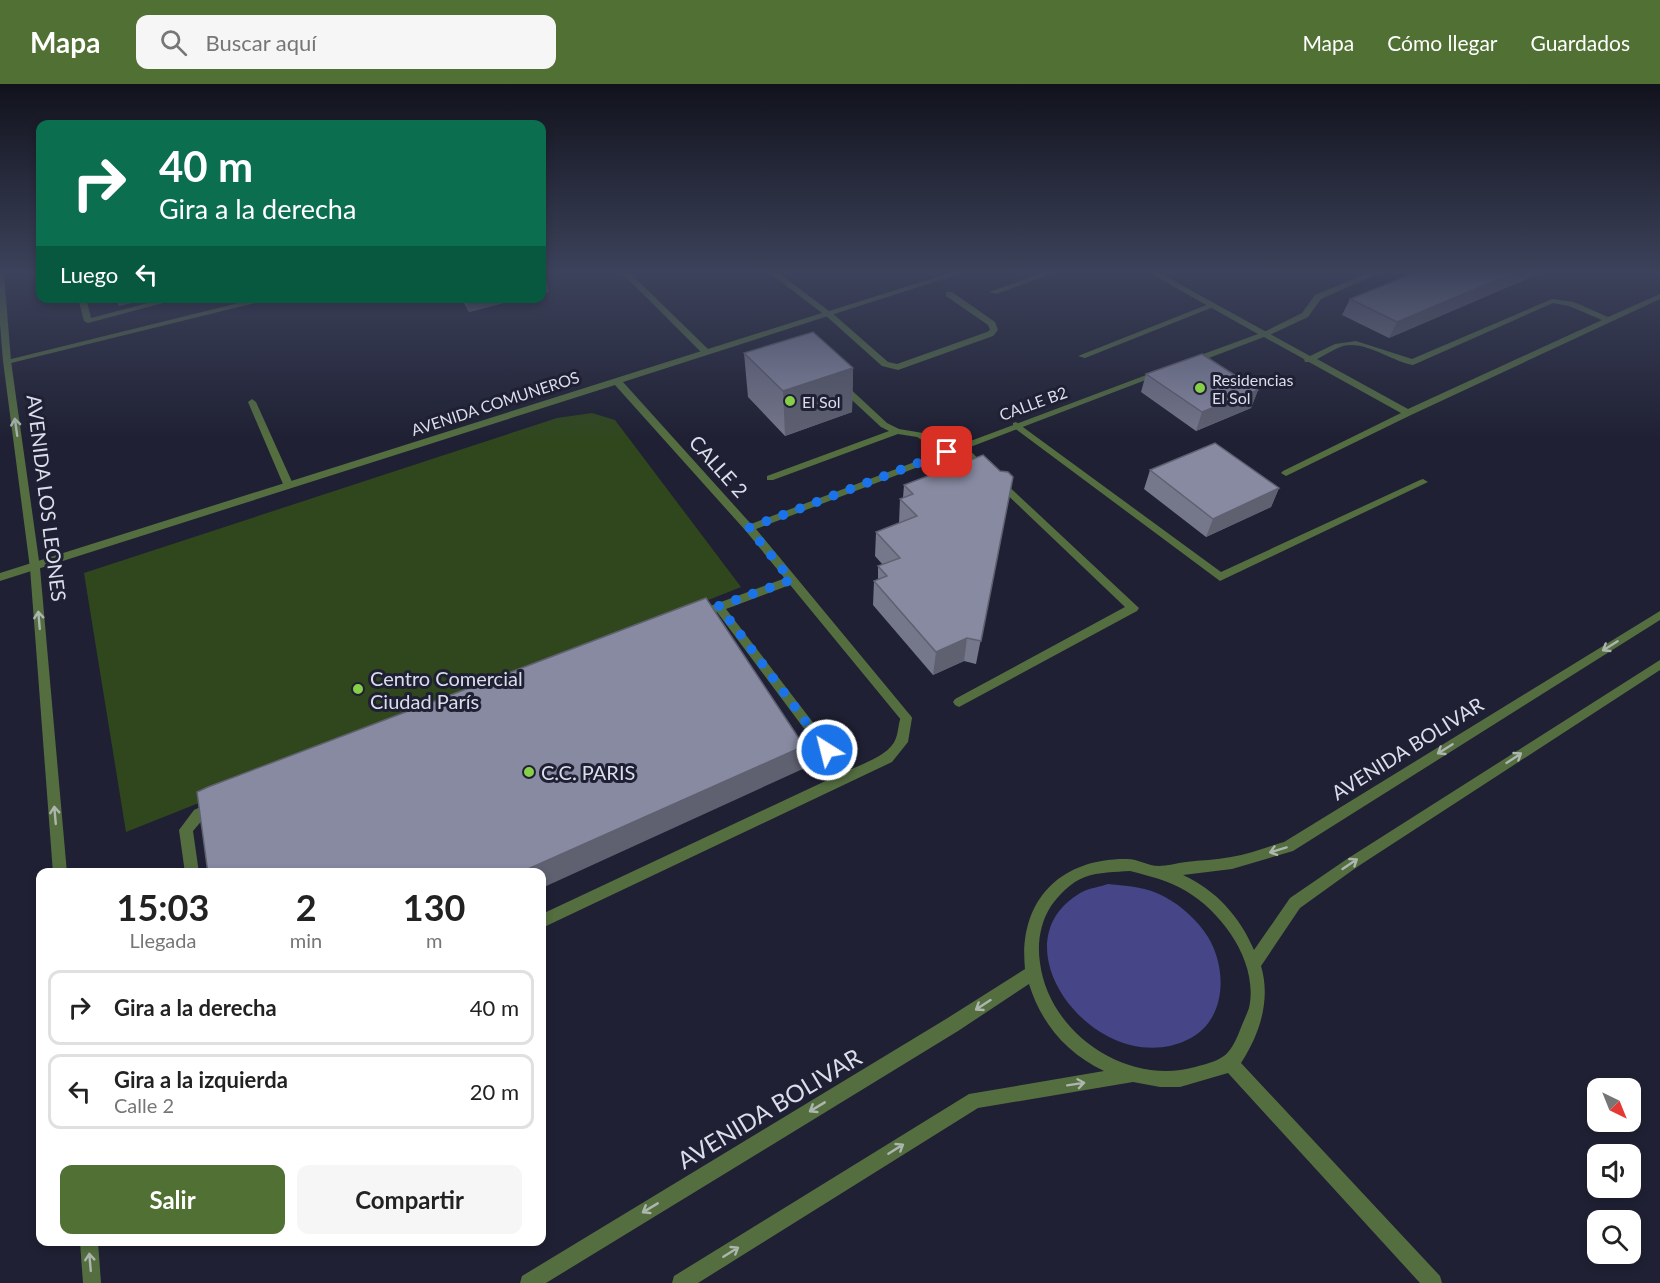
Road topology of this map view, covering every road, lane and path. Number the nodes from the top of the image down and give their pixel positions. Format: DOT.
graph roads {
  1 [pos="4,327"];
  2 [pos="141,327"];
  3 [pos="681,327"];
  4 [pos="786,327"];
  5 [pos="843,327"];
  6 [pos="993,327"];
  7 [pos="1158,327"];
  8 [pos="1249,327"];
  9 [pos="1280,327"];
  10 [pos="1493,327"];
  11 [pos="1589,327"];
  12 [pos="1263,335"];
  13 [pos="706,352"];
  14 [pos="1082,356"];
  15 [pos="1308,360"];
  16 [pos="7,361"];
  17 [pos="1184,364"];
  18 [pos="1173,368"];
  19 [pos="834,379"];
  20 [pos="616,380"];
  21 [pos="252,402"];
  22 [pos="1408,413"];
  23 [pos="1016,425"];
  24 [pos="897,431"];
  25 [pos="961,447"];
  26 [pos="947,452"];
  27 [pos="1286,473"];
  28 [pos="770,478"];
  29 [pos="1423,482"];
  30 [pos="288,484"];
  31 [pos="749,528"];
  32 [pos="35,568"];
  33 [pos="0,577"];
  34 [pos="791,580"];
  35 [pos="719,606"];
  36 [pos="1660,615"];
  37 [pos="686,620"];
  38 [pos="1660,664"];
  39 [pos="959,702"];
  40 [pos="842,779"];
  41 [pos="222,802"];
  42 [pos="60,868"];
  43 [pos="191,868"];
  44 [pos="1160,871"];
  45 [pos="546,919"];
  46 [pos="1253,965"];
  47 [pos="1032,973"];
  48 [pos="1230,1063"];
  49 [pos="1131,1075"];
  50 [pos="89,1246"];
  51 [pos="92,1283"];
  52 [pos="529,1283"];
  53 [pos="681,1283"];
  54 [pos="1433,1283"];
  1 -- 16 [label="street, AVENIDA LOS LEONES"];
  2 -- 16 [label="street"];
  3 -- 13 [label="street"];
  4 -- 13 [label="street, AVENIDA COMUNEROS"];
  5 -- 6 [label="street"];
  7 -- 14 [label="street"];
  8 -- 12 [label="street"];
  9 -- 12 [label="street"];
  10 -- 15 [label="street"];
  11 -- 22 [label="street"];
  12 -- 15 [label="street"];
  12 -- 17 [label="street"];
  13 -- 20 [label="street, AVENIDA COMUNEROS"];
  15 -- 22 [label="street"];
  32 -- 16 [label="street, AVENIDA LOS LEONES, one-way"];
  18 -- 23 [label="street, CALLE B2"];
  19 -- 24 [label="street"];
  20 -- 30 [label="street, AVENIDA COMUNEROS"];
  20 -- 31 [label="street, CALLE 2"];
  21 -- 30 [label="street"];
  22 -- 27 [label="street"];
  23 -- 25 [label="street, CALLE B2"];
  23 -- 29 [label="street"];
  24 -- 26 [label="street"];
  24 -- 28 [label="street"];
  25 -- 26 [label="street, CALLE B2"];
  25 -- 39 [label="street"];
  26 -- 31 [label="street, CALLE B2"];
  30 -- 32 [label="street, AVENIDA COMUNEROS"];
  31 -- 34 [label="street, CALLE 2"];
  32 -- 33 [label="street, AVENIDA COMUNEROS"];
  42 -- 32 [label="street, AVENIDA LOS LEONES, one-way"];
  34 -- 35 [label="street"];
  34 -- 40 [label="street, CALLE 2"];
  35 -- 37 [label="street"];
  35 -- 40 [label="street"];
  36 -- 44 [label="street, AVENIDA BOLIVAR, one-way"];
  46 -- 38 [label="street, one-way"];
  40 -- 45 [label="street"];
  41 -- 43 [label="street"];
  44 -- 46 [label="street, AVENIDA BOLIVAR"];
  44 -- 47 [label="street, AVENIDA BOLIVAR"];
  46 -- 48 [label="street, AVENIDA BOLIVAR"];
  47 -- 49 [label="street, AVENIDA BOLIVAR"];
  47 -- 52 [label="street, AVENIDA BOLIVAR, one-way"];
  48 -- 49 [label="street, AVENIDA BOLIVAR"];
  48 -- 54 [label="street"];
  53 -- 49 [label="street, AVENIDA BOLIVAR, one-way"];
  51 -- 50 [label="street, one-way"];
}
